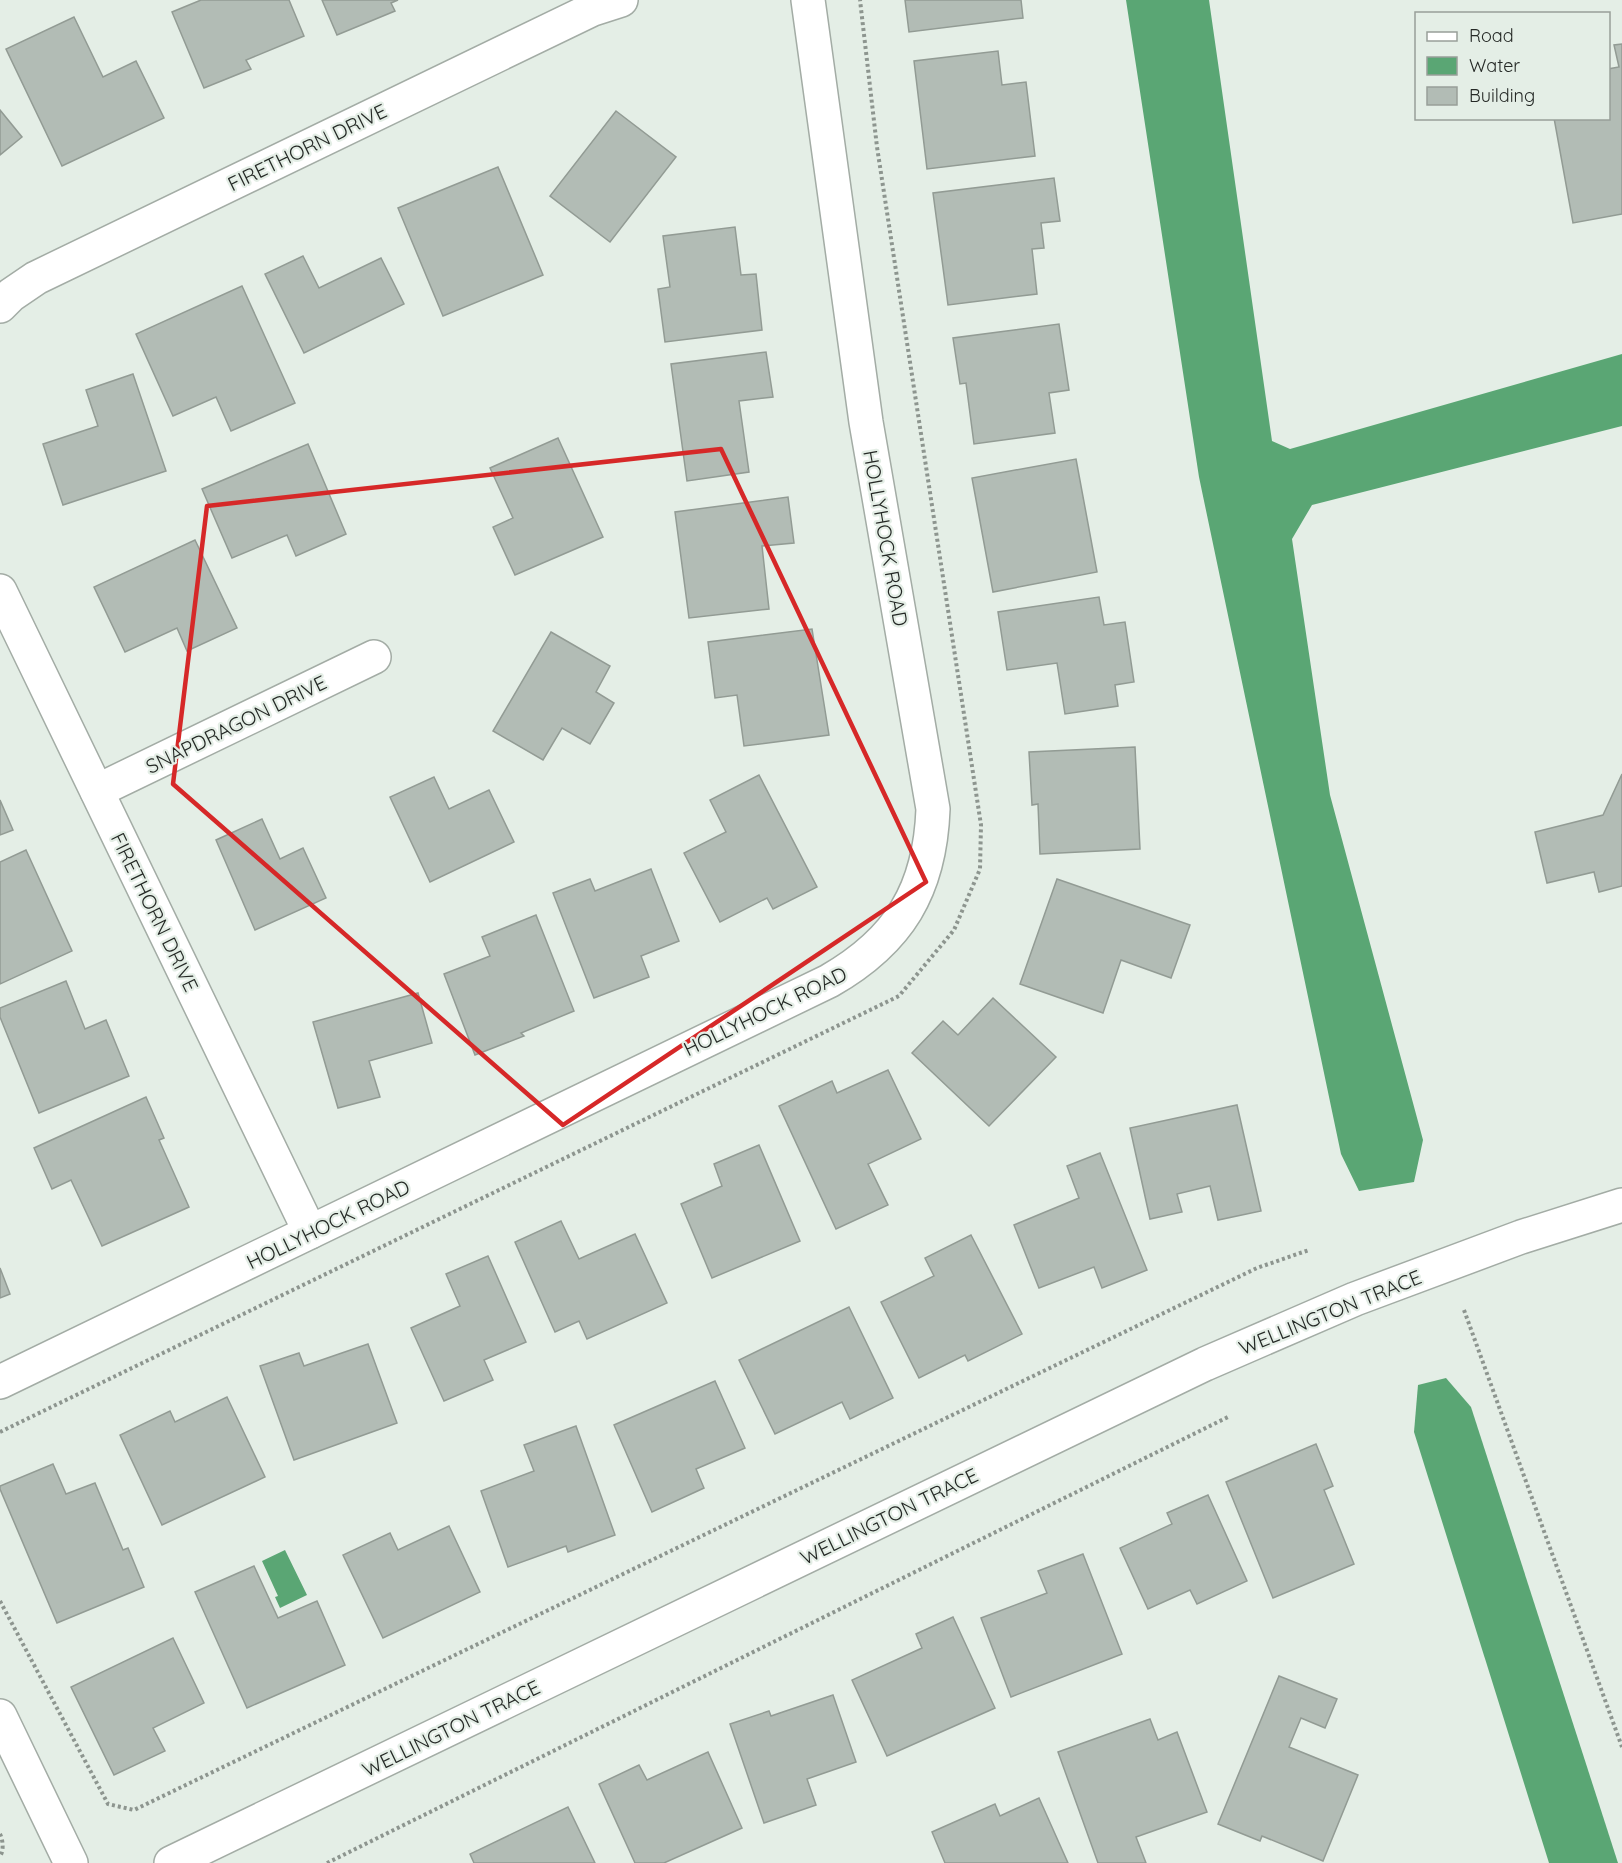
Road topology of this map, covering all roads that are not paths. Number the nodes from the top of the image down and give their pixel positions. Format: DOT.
graph roads {
  1 [pos="621,0"];
  2 [pos="808,0"];
  3 [pos="0,306"];
  4 [pos="0,591"];
  5 [pos="374,657"];
  6 [pos="97,791"];
  7 [pos="1622,1205"];
  8 [pos="310,1232"];
  9 [pos="0,1382"];
  10 [pos="0,1716"];
  11 [pos="71,1863"];
  12 [pos="171,1863"];
  1 -- 3 [label="street, FIRETHORN DRIVE"];
  2 -- 8 [label="street, HOLLYHOCK ROAD"];
  4 -- 6 [label="street, FIRETHORN DRIVE"];
  5 -- 6 [label="street, SNAPDRAGON DRIVE"];
  6 -- 8 [label="street, FIRETHORN DRIVE"];
  7 -- 12 [label="street, WELLINGTON TRACE"];
  8 -- 9 [label="street, HOLLYHOCK ROAD"];
  10 -- 11 [label="street"];
}
